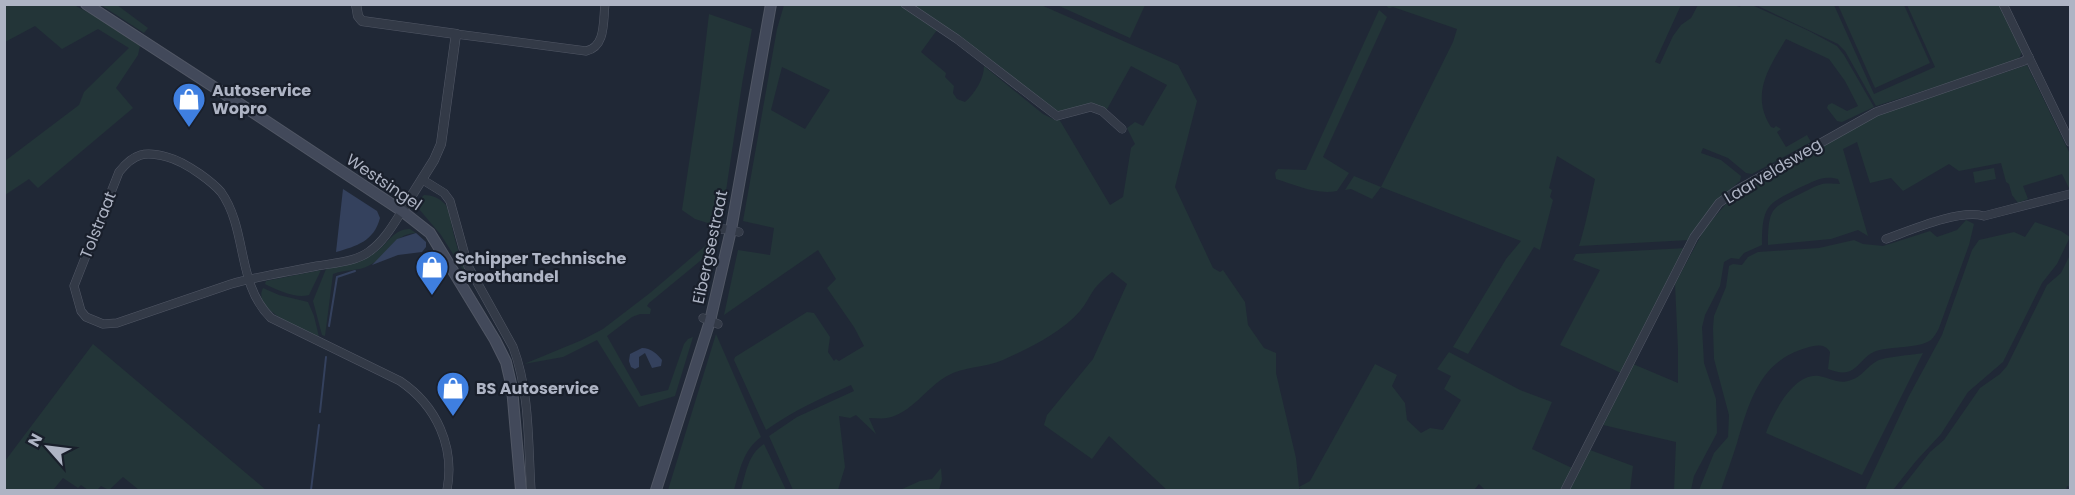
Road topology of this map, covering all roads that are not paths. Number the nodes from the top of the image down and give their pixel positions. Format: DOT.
graph roads {
  1 [pos="86,4"];
  2 [pos="605,4"];
  3 [pos="771,4"];
  4 [pos="905,4"];
  5 [pos="2002,4"];
  6 [pos="356,6"];
  7 [pos="456,34"];
  8 [pos="2029,57"];
  9 [pos="1122,129"];
  10 [pos="2070,142"];
  11 [pos="423,180"];
  12 [pos="2070,194"];
  13 [pos="402,212"];
  14 [pos="714,230"];
  15 [pos="735,231"];
  16 [pos="1886,239"];
  17 [pos="248,279"];
  18 [pos="447,490"];
  19 [pos="521,490"];
  20 [pos="531,490"];
  21 [pos="656,490"];
  22 [pos="1564,490"];
  1 -- 13 [label="main road, Westsingel"];
  2 -- 7 [label="street"];
  3 -- 15 [label="main road, Eibergsestraat"];
  4 -- 9 [label="street"];
  5 -- 8 [label="street"];
  6 -- 7 [label="street"];
  7 -- 11 [label="street"];
  8 -- 10 [label="street"];
  8 -- 22 [label="street, Laarveldsweg"];
  11 -- 13 [label="street"];
  11 -- 20 [label="street, Westsingel"];
  12 -- 16 [label="street"];
  13 -- 17 [label="street, Tolstraat"];
  13 -- 19 [label="main road, Westsingel"];
  14 -- 15 [label="street"];
  15 -- 21 [label="main road, Eibergsestraat"];
  17 -- 17 [label="street, Tolstraat"];
  17 -- 18 [label="street, Tolstraat"];
}
